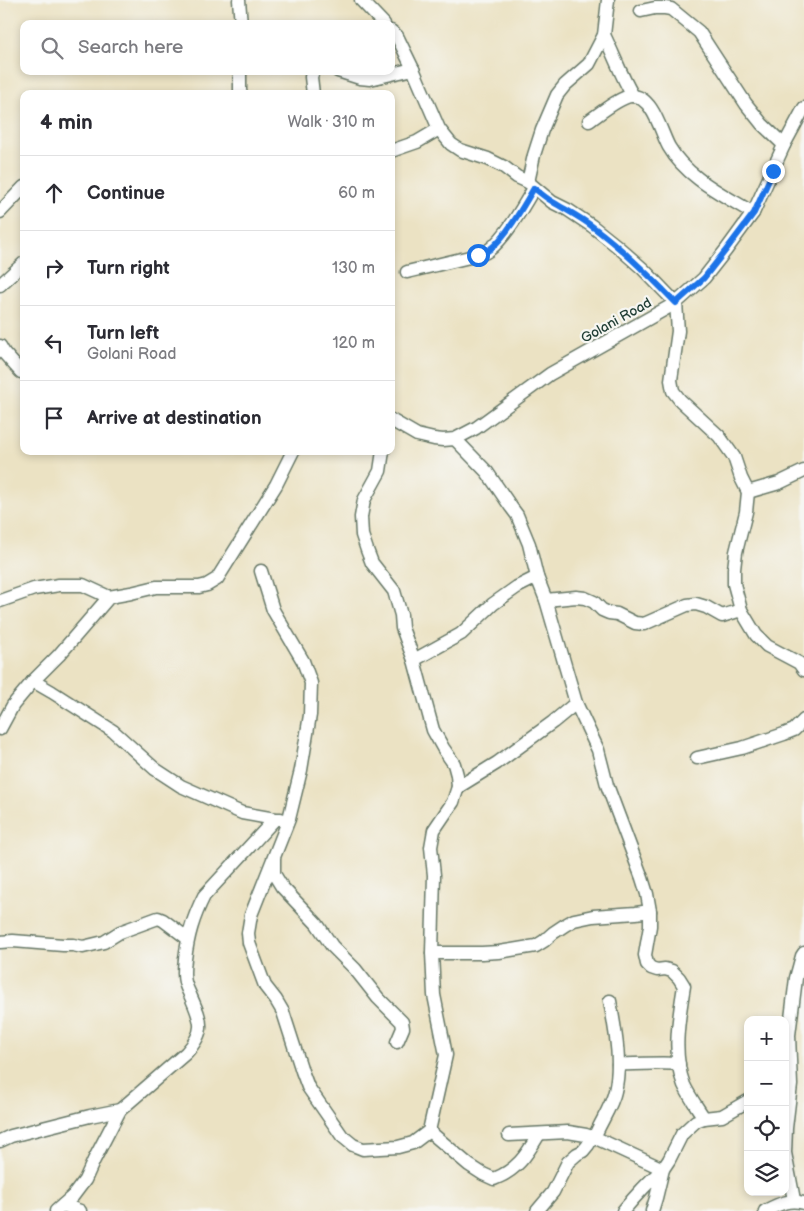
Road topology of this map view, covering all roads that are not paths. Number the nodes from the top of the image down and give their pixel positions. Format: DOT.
graph roads {
  1 [pos="239,0"];
  2 [pos="361,0"];
  3 [pos="608,0"];
  4 [pos="641,11"];
  5 [pos="241,20"];
  6 [pos="380,20"];
  7 [pos="395,35"];
  8 [pos="604,35"];
  9 [pos="413,69"];
  10 [pos="395,73"];
  11 [pos="240,75"];
  12 [pos="312,75"];
  13 [pos="350,75"];
  14 [pos="387,75"];
  15 [pos="240,90"];
  16 [pos="313,90"];
  17 [pos="633,96"];
  18 [pos="804,108"];
  19 [pos="589,121"];
  20 [pos="439,130"];
  21 [pos="784,145"];
  22 [pos="395,150"];
  23 [pos="531,185"];
  24 [pos="20,191"];
  25 [pos="0,212"];
  26 [pos="754,213"];
  27 [pos="20,267"];
  28 [pos="407,272"];
  29 [pos="0,285"];
  30 [pos="676,303"];
  31 [pos="0,346"];
  32 [pos="20,371"];
  33 [pos="395,422"];
  34 [pos="455,439"];
  35 [pos="291,455"];
  36 [pos="382,455"];
  37 [pos="804,471"];
  38 [pos="748,492"];
  39 [pos="261,571"];
  40 [pos="537,577"];
  41 [pos="109,597"];
  42 [pos="546,600"];
  43 [pos="0,601"];
  44 [pos="741,610"];
  45 [pos="414,660"];
  46 [pos="804,670"];
  47 [pos="33,681"];
  48 [pos="576,703"];
  49 [pos="804,720"];
  50 [pos="0,729"];
  51 [pos="697,758"];
  52 [pos="458,787"];
  53 [pos="275,819"];
  54 [pos="289,819"];
  55 [pos="274,857"];
  56 [pos="650,911"];
  57 [pos="187,938"];
  58 [pos="0,942"];
  59 [pos="432,953"];
  60 [pos="804,953"];
  61 [pos="610,1001"];
  62 [pos="398,1042"];
  63 [pos="618,1064"];
  64 [pos="679,1064"];
  65 [pos="793,1085"];
  66 [pos="744,1102"];
  67 [pos="120,1110"];
  68 [pos="704,1118"];
  69 [pos="429,1131"];
  70 [pos="539,1134"];
  71 [pos="509,1135"];
  72 [pos="593,1137"];
  73 [pos="0,1141"];
  74 [pos="663,1169"];
  75 [pos="799,1202"];
  76 [pos="60,1208"];
  77 [pos="80,1211"];
  78 [pos="537,1211"];
  79 [pos="623,1211"];
  80 [pos="652,1211"];
  81 [pos="765,1211"];
  1 -- 5 [label="street"];
  2 -- 6 [label="street"];
  3 -- 8 [label="street"];
  4 -- 21 [label="street"];
  7 -- 9 [label="street"];
  8 -- 17 [label="street"];
  8 -- 23 [label="street"];
  9 -- 10 [label="street"];
  9 -- 20 [label="street"];
  11 -- 15 [label="street"];
  12 -- 16 [label="street"];
  13 -- 14 [label="street"];
  17 -- 19 [label="street"];
  17 -- 26 [label="street"];
  18 -- 21 [label="street, Golani Road"];
  20 -- 22 [label="street"];
  20 -- 23 [label="street"];
  21 -- 26 [label="street, Golani Road"];
  23 -- 28 [label="street"];
  23 -- 30 [label="street"];
  24 -- 25 [label="street"];
  26 -- 30 [label="street, Golani Road"];
  27 -- 29 [label="street"];
  30 -- 34 [label="street, Golani Road"];
  30 -- 38 [label="street"];
  31 -- 32 [label="street"];
  33 -- 34 [label="street"];
  34 -- 40 [label="street"];
  35 -- 41 [label="street"];
  36 -- 45 [label="street"];
  37 -- 38 [label="street"];
  38 -- 44 [label="street"];
  39 -- 54 [label="street"];
  40 -- 42 [label="street"];
  40 -- 45 [label="street"];
  41 -- 43 [label="street"];
  41 -- 47 [label="street"];
  42 -- 44 [label="street"];
  42 -- 48 [label="street"];
  44 -- 46 [label="street"];
  45 -- 52 [label="street"];
  47 -- 50 [label="street"];
  47 -- 53 [label="street"];
  48 -- 52 [label="street"];
  48 -- 56 [label="street"];
  49 -- 51 [label="street"];
  52 -- 59 [label="street"];
  53 -- 54 [label="street"];
  53 -- 57 [label="street"];
  54 -- 55 [label="street"];
  55 -- 62 [label="street"];
  55 -- 69 [label="street"];
  56 -- 59 [label="street"];
  56 -- 64 [label="street"];
  57 -- 58 [label="street"];
  57 -- 67 [label="street"];
  59 -- 69 [label="street"];
  60 -- 65 [label="street"];
  61 -- 63 [label="street"];
  63 -- 64 [label="street"];
  63 -- 72 [label="street"];
  64 -- 68 [label="street"];
  65 -- 75 [label="street"];
  66 -- 68 [label="street"];
  67 -- 73 [label="street"];
  67 -- 76 [label="street"];
  68 -- 74 [label="street"];
  69 -- 70 [label="street"];
  70 -- 71 [label="street"];
  70 -- 72 [label="street"];
  72 -- 74 [label="street"];
  72 -- 78 [label="street"];
  74 -- 79 [label="street"];
  74 -- 80 [label="street"];
  75 -- 81 [label="street"];
  76 -- 77 [label="street"];
}
